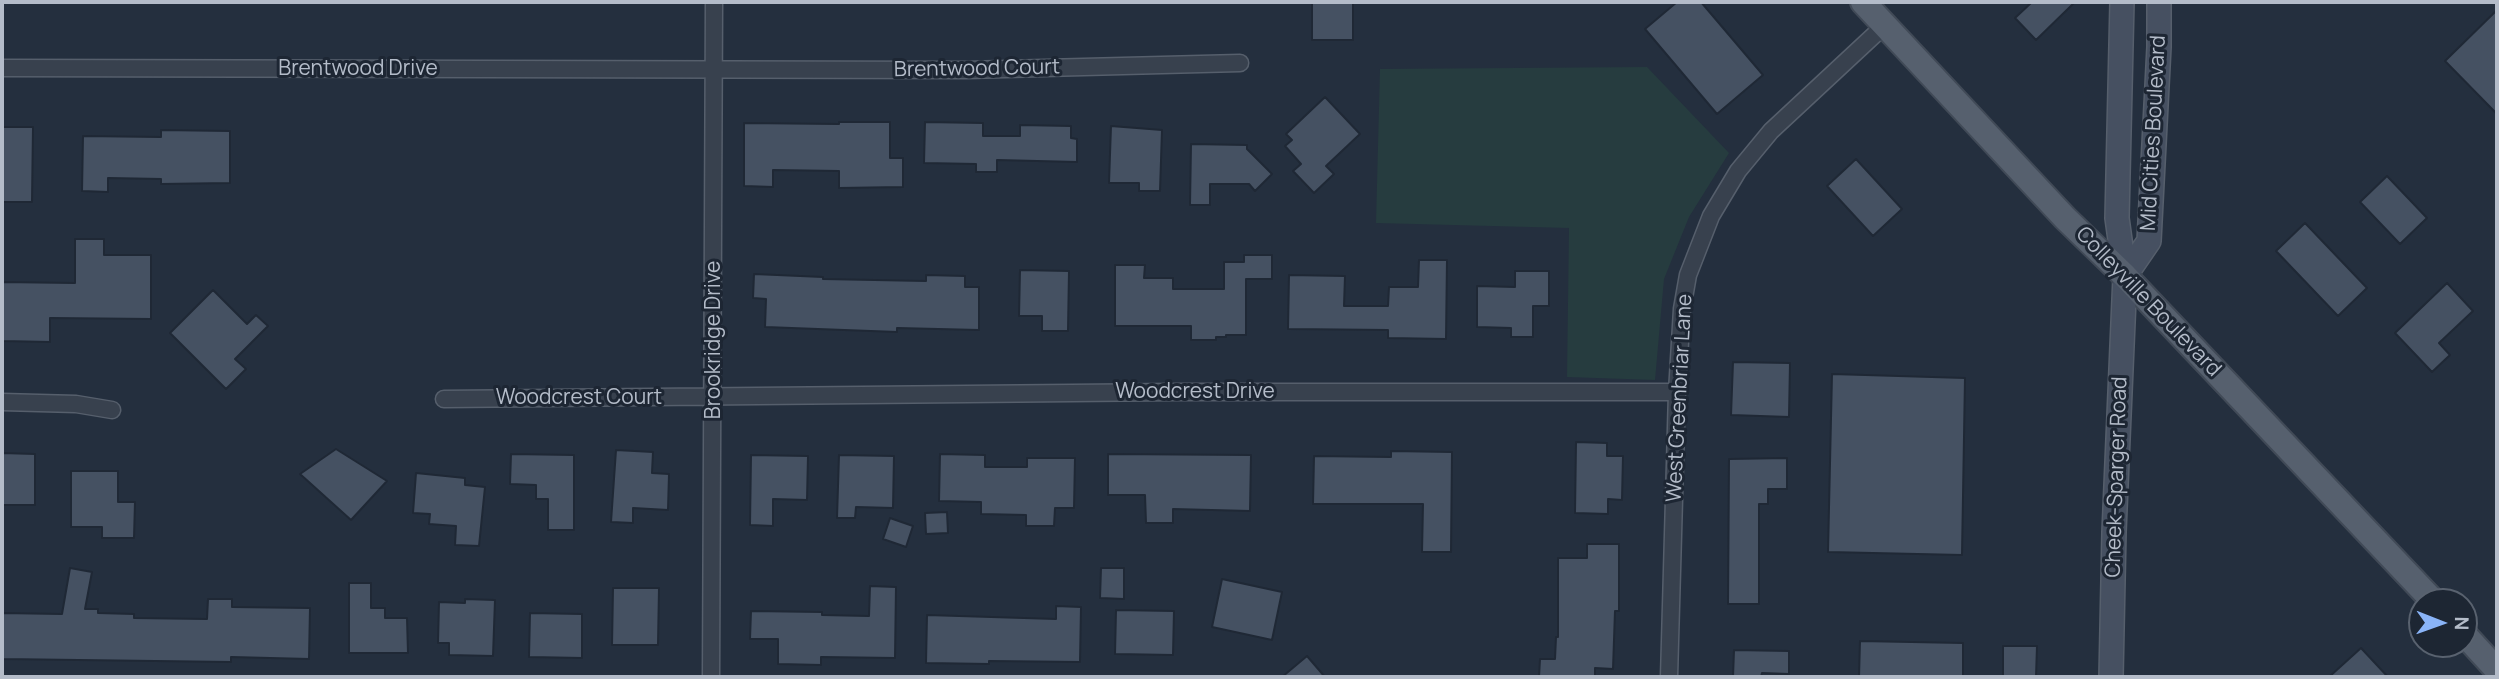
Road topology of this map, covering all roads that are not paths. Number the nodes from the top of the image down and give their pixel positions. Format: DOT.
graph roads {
  1 [pos="714,2"];
  2 [pos="1863,2"];
  3 [pos="2122,2"];
  4 [pos="2158,2"];
  5 [pos="1885,25"];
  6 [pos="1240,63"];
  7 [pos="2,68"];
  8 [pos="714,70"];
  9 [pos="2125,276"];
  10 [pos="1677,392"];
  11 [pos="714,398"];
  12 [pos="444,399"];
  13 [pos="2,402"];
  14 [pos="112,410"];
  15 [pos="2421,588"];
  16 [pos="2478,649"];
  17 [pos="2497,670"];
  18 [pos="711,677"];
  19 [pos="1669,677"];
  20 [pos="2111,677"];
  1 -- 8 [label="street, Brookridge Drive"];
  2 -- 5 [label="main road, Colleyville Boulevard"];
  3 -- 9 [label="main road, Mid Cities Boulevard"];
  4 -- 9 [label="main road, Mid Cities Boulevard"];
  5 -- 9 [label="main road, Colleyville Boulevard"];
  5 -- 10 [label="street, West Greenbriar Lane"];
  6 -- 8 [label="street, Brentwood Court"];
  7 -- 8 [label="street, Brentwood Drive"];
  8 -- 11 [label="street, Brookridge Drive"];
  9 -- 15 [label="main road, Colleyville Boulevard"];
  9 -- 20 [label="main road, Cheek-Sparger Road"];
  10 -- 11 [label="street, Woodcrest Drive"];
  10 -- 19 [label="street, West Greenbriar Lane"];
  11 -- 12 [label="street, Woodcrest Court"];
  11 -- 18 [label="street, Brookridge Drive"];
  13 -- 14 [label="street"];
  16 -- 17 [label="main road"];
}
